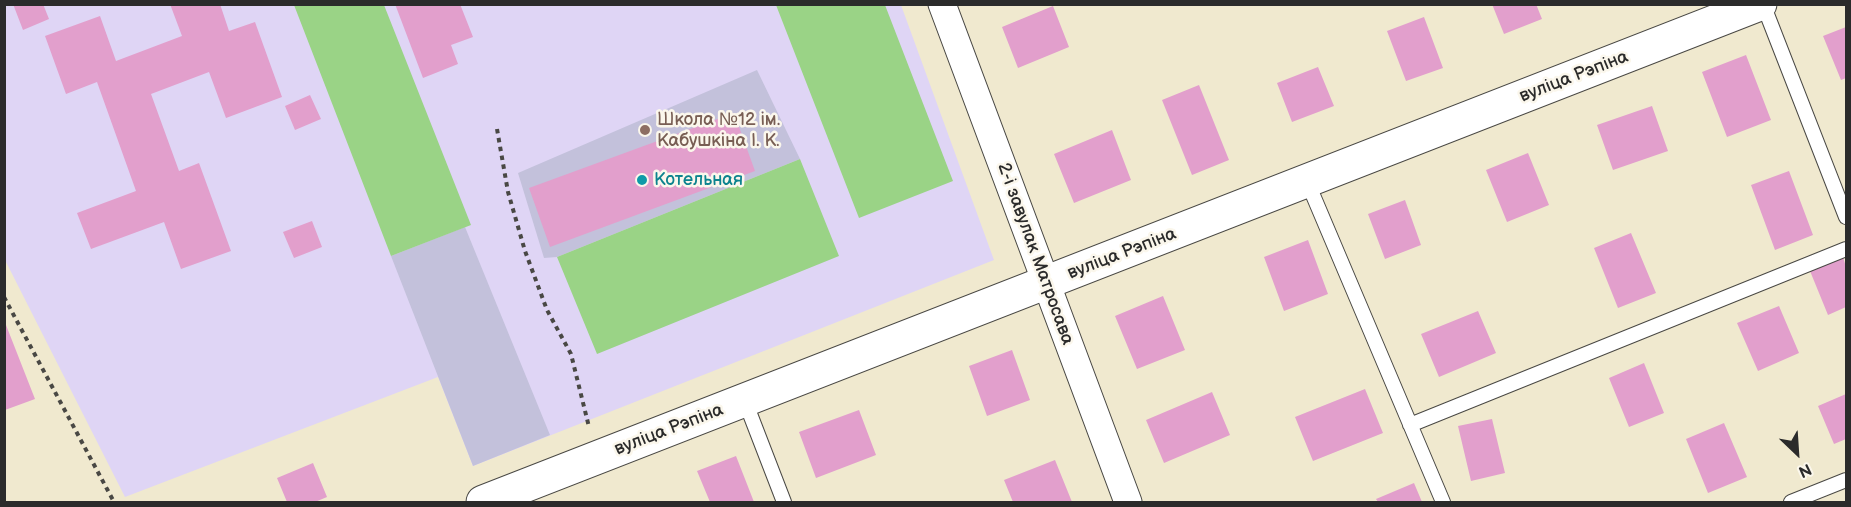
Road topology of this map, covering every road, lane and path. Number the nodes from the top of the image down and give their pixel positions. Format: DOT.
graph roads {
  1 [pos="942,4"];
  2 [pos="1761,4"];
  3 [pos="497,129"];
  4 [pos="1306,181"];
  5 [pos="1846,217"];
  6 [pos="1846,249"];
  7 [pos="1046,284"];
  8 [pos="4,297"];
  9 [pos="745,401"];
  10 [pos="1410,425"];
  11 [pos="591,436"];
  12 [pos="1846,480"];
  13 [pos="114,502"];
  14 [pos="483,502"];
  15 [pos="784,502"];
  16 [pos="1128,502"];
  17 [pos="1443,502"];
  18 [pos="1791,502"];
  1 -- 7 [label="street, 2-і завулак Матросава"];
  2 -- 4 [label="street, вуліца Рэпіна"];
  2 -- 5 [label="lane"];
  3 -- 11 [label="path"];
  4 -- 7 [label="street, вуліца Рэпіна"];
  4 -- 10 [label="lane"];
  6 -- 10 [label="lane"];
  7 -- 9 [label="street, вуліца Рэпіна"];
  7 -- 16 [label="street, 2-і завулак Матросава"];
  8 -- 13 [label="path"];
  9 -- 14 [label="street, вуліца Рэпіна"];
  9 -- 15 [label="lane"];
  10 -- 17 [label="lane"];
  12 -- 18 [label="lane"];
}
